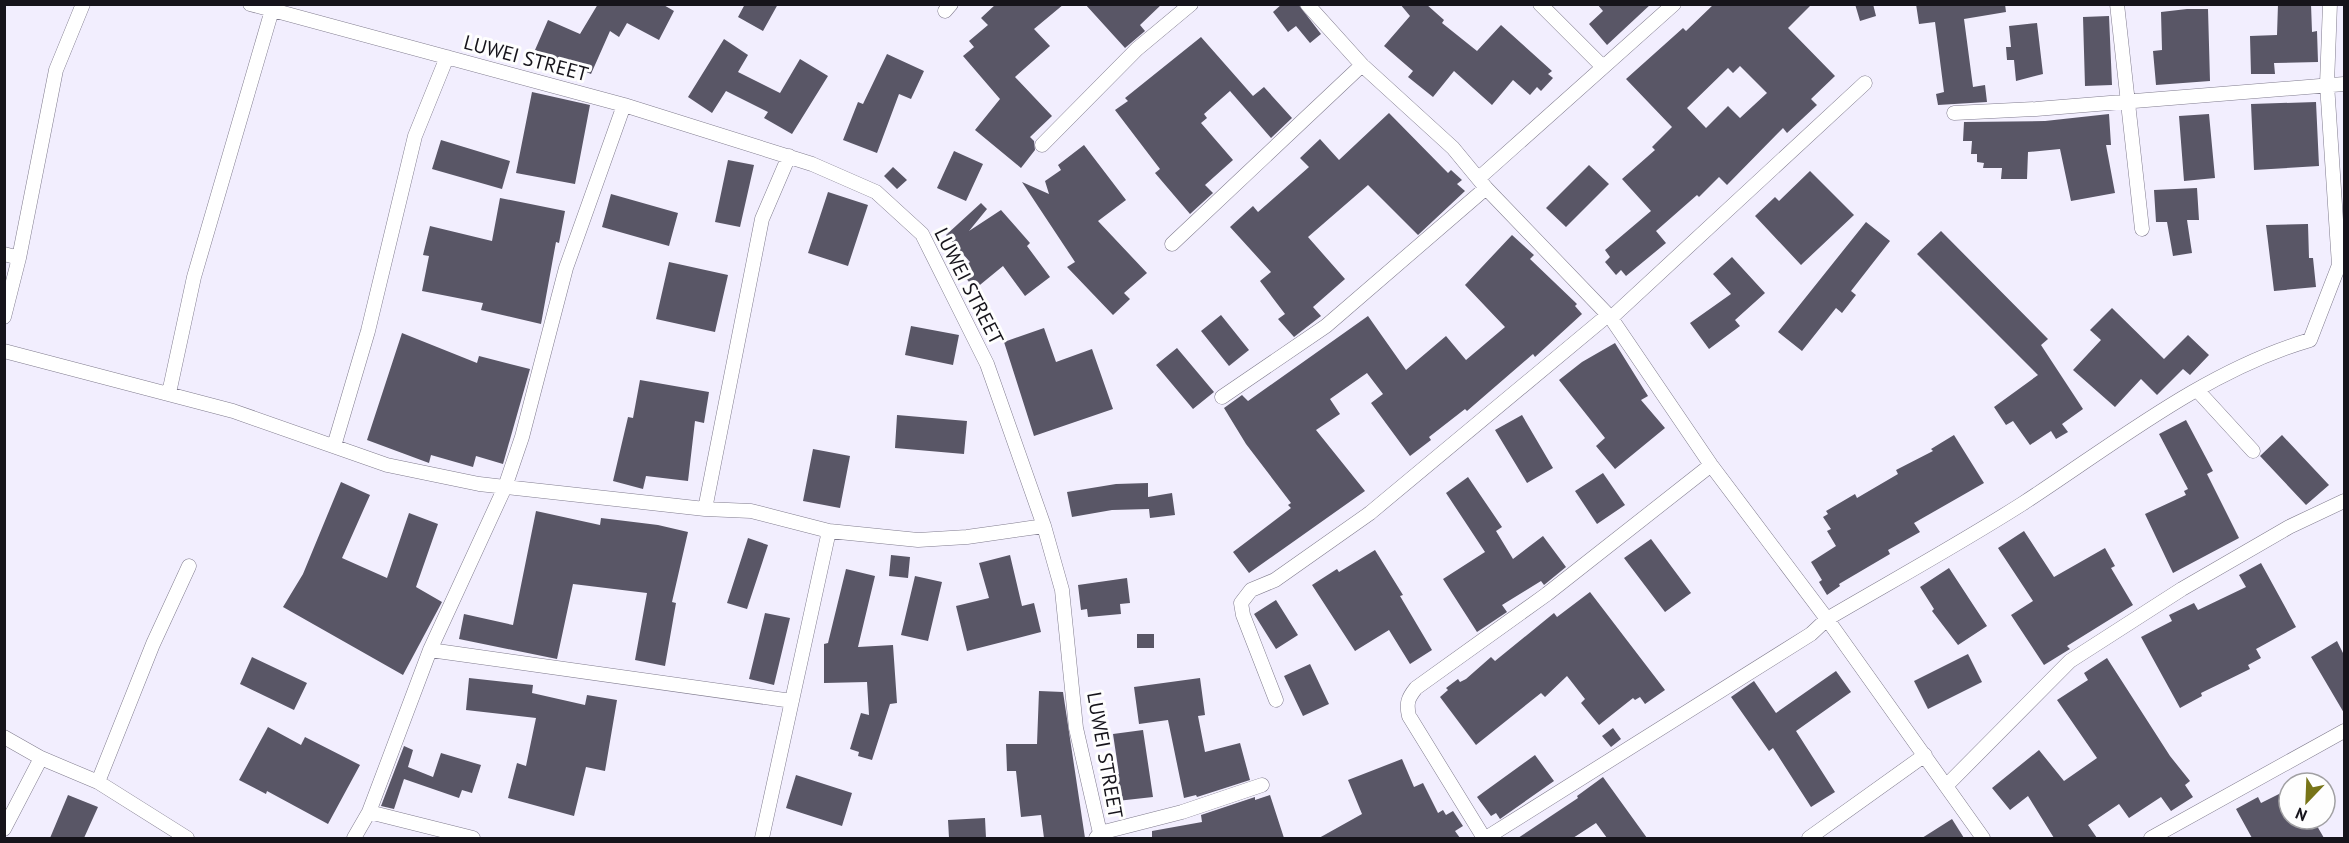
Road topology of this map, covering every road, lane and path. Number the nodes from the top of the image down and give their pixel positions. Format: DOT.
graph roads {
  1 [pos="83,4"];
  2 [pos="1191,4"];
  3 [pos="1306,4"];
  4 [pos="1540,4"];
  5 [pos="1674,4"];
  6 [pos="2117,4"];
  7 [pos="2330,4"];
  8 [pos="253,5"];
  9 [pos="272,10"];
  10 [pos="447,57"];
  11 [pos="1362,65"];
  12 [pos="1602,66"];
  13 [pos="1865,83"];
  14 [pos="2327,84"];
  15 [pos="2344,84"];
  16 [pos="2127,102"];
  17 [pos="624,105"];
  18 [pos="1954,112"];
  19 [pos="1042,145"];
  20 [pos="789,156"];
  21 [pos="1482,183"];
  22 [pos="2142,229"];
  23 [pos="1172,244"];
  24 [pos="4,254"];
  25 [pos="19,258"];
  26 [pos="2342,264"];
  27 [pos="4,317"];
  28 [pos="1609,317"];
  29 [pos="4,351"];
  30 [pos="2198,391"];
  31 [pos="169,393"];
  32 [pos="1222,397"];
  33 [pos="334,446"];
  34 [pos="2253,451"];
  35 [pos="1712,465"];
  36 [pos="506,487"];
  37 [pos="2344,501"];
  38 [pos="705,509"];
  39 [pos="1044,526"];
  40 [pos="829,531"];
  41 [pos="189,566"];
  42 [pos="1827,619"];
  43 [pos="430,650"];
  44 [pos="1276,700"];
  45 [pos="792,701"];
  46 [pos="2344,731"];
  47 [pos="4,737"];
  48 [pos="1924,755"];
  49 [pos="41,758"];
  50 [pos="98,782"];
  51 [pos="1262,785"];
  52 [pos="1947,785"];
  53 [pos="369,812"];
  54 [pos="4,829"];
  55 [pos="1098,836"];
  56 [pos="188,838"];
  57 [pos="354,838"];
  58 [pos="473,838"];
  59 [pos="762,838"];
  60 [pos="1485,838"];
  61 [pos="1809,838"];
  62 [pos="1983,838"];
  63 [pos="2151,838"];
  1 -- 25 [label="street"];
  2 -- 19 [label="street"];
  3 -- 11 [label="street"];
  4 -- 12 [label="street"];
  5 -- 12 [label="street"];
  6 -- 16 [label="street"];
  7 -- 14 [label="street"];
  8 -- 9 [label="street, LUWEI STREET"];
  9 -- 10 [label="street, LUWEI STREET"];
  9 -- 31 [label="street"];
  10 -- 17 [label="street, LUWEI STREET"];
  10 -- 33 [label="street"];
  11 -- 21 [label="street"];
  11 -- 23 [label="street"];
  12 -- 21 [label="street"];
  13 -- 28 [label="street"];
  14 -- 15 [label="street"];
  14 -- 16 [label="street"];
  14 -- 26 [label="street"];
  16 -- 18 [label="street"];
  16 -- 22 [label="street"];
  17 -- 20 [label="street, LUWEI STREET"];
  17 -- 36 [label="street"];
  20 -- 38 [label="street"];
  20 -- 39 [label="street, LUWEI STREET"];
  21 -- 28 [label="street"];
  21 -- 32 [label="street"];
  24 -- 25 [label="street"];
  25 -- 27 [label="street"];
  26 -- 30 [label="street"];
  28 -- 35 [label="street"];
  28 -- 44 [label="street"];
  29 -- 31 [label="street"];
  30 -- 34 [label="street"];
  30 -- 42 [label="street"];
  31 -- 33 [label="street"];
  33 -- 36 [label="street"];
  35 -- 42 [label="street"];
  35 -- 60 [label="street"];
  36 -- 38 [label="street"];
  36 -- 43 [label="street"];
  37 -- 52 [label="street"];
  38 -- 40 [label="street"];
  39 -- 40 [label="street"];
  39 -- 55 [label="street, LUWEI STREET"];
  40 -- 45 [label="street"];
  41 -- 50 [label="street"];
  42 -- 48 [label="street"];
  42 -- 60 [label="street"];
  43 -- 45 [label="street"];
  43 -- 53 [label="street"];
  45 -- 59 [label="street"];
  46 -- 63 [label="street"];
  47 -- 49 [label="street"];
  48 -- 52 [label="street"];
  48 -- 61 [label="street"];
  49 -- 50 [label="street"];
  49 -- 54 [label="street"];
  50 -- 56 [label="street"];
  51 -- 55 [label="street"];
  52 -- 62 [label="street"];
  53 -- 57 [label="street"];
  53 -- 58 [label="street"];
}
